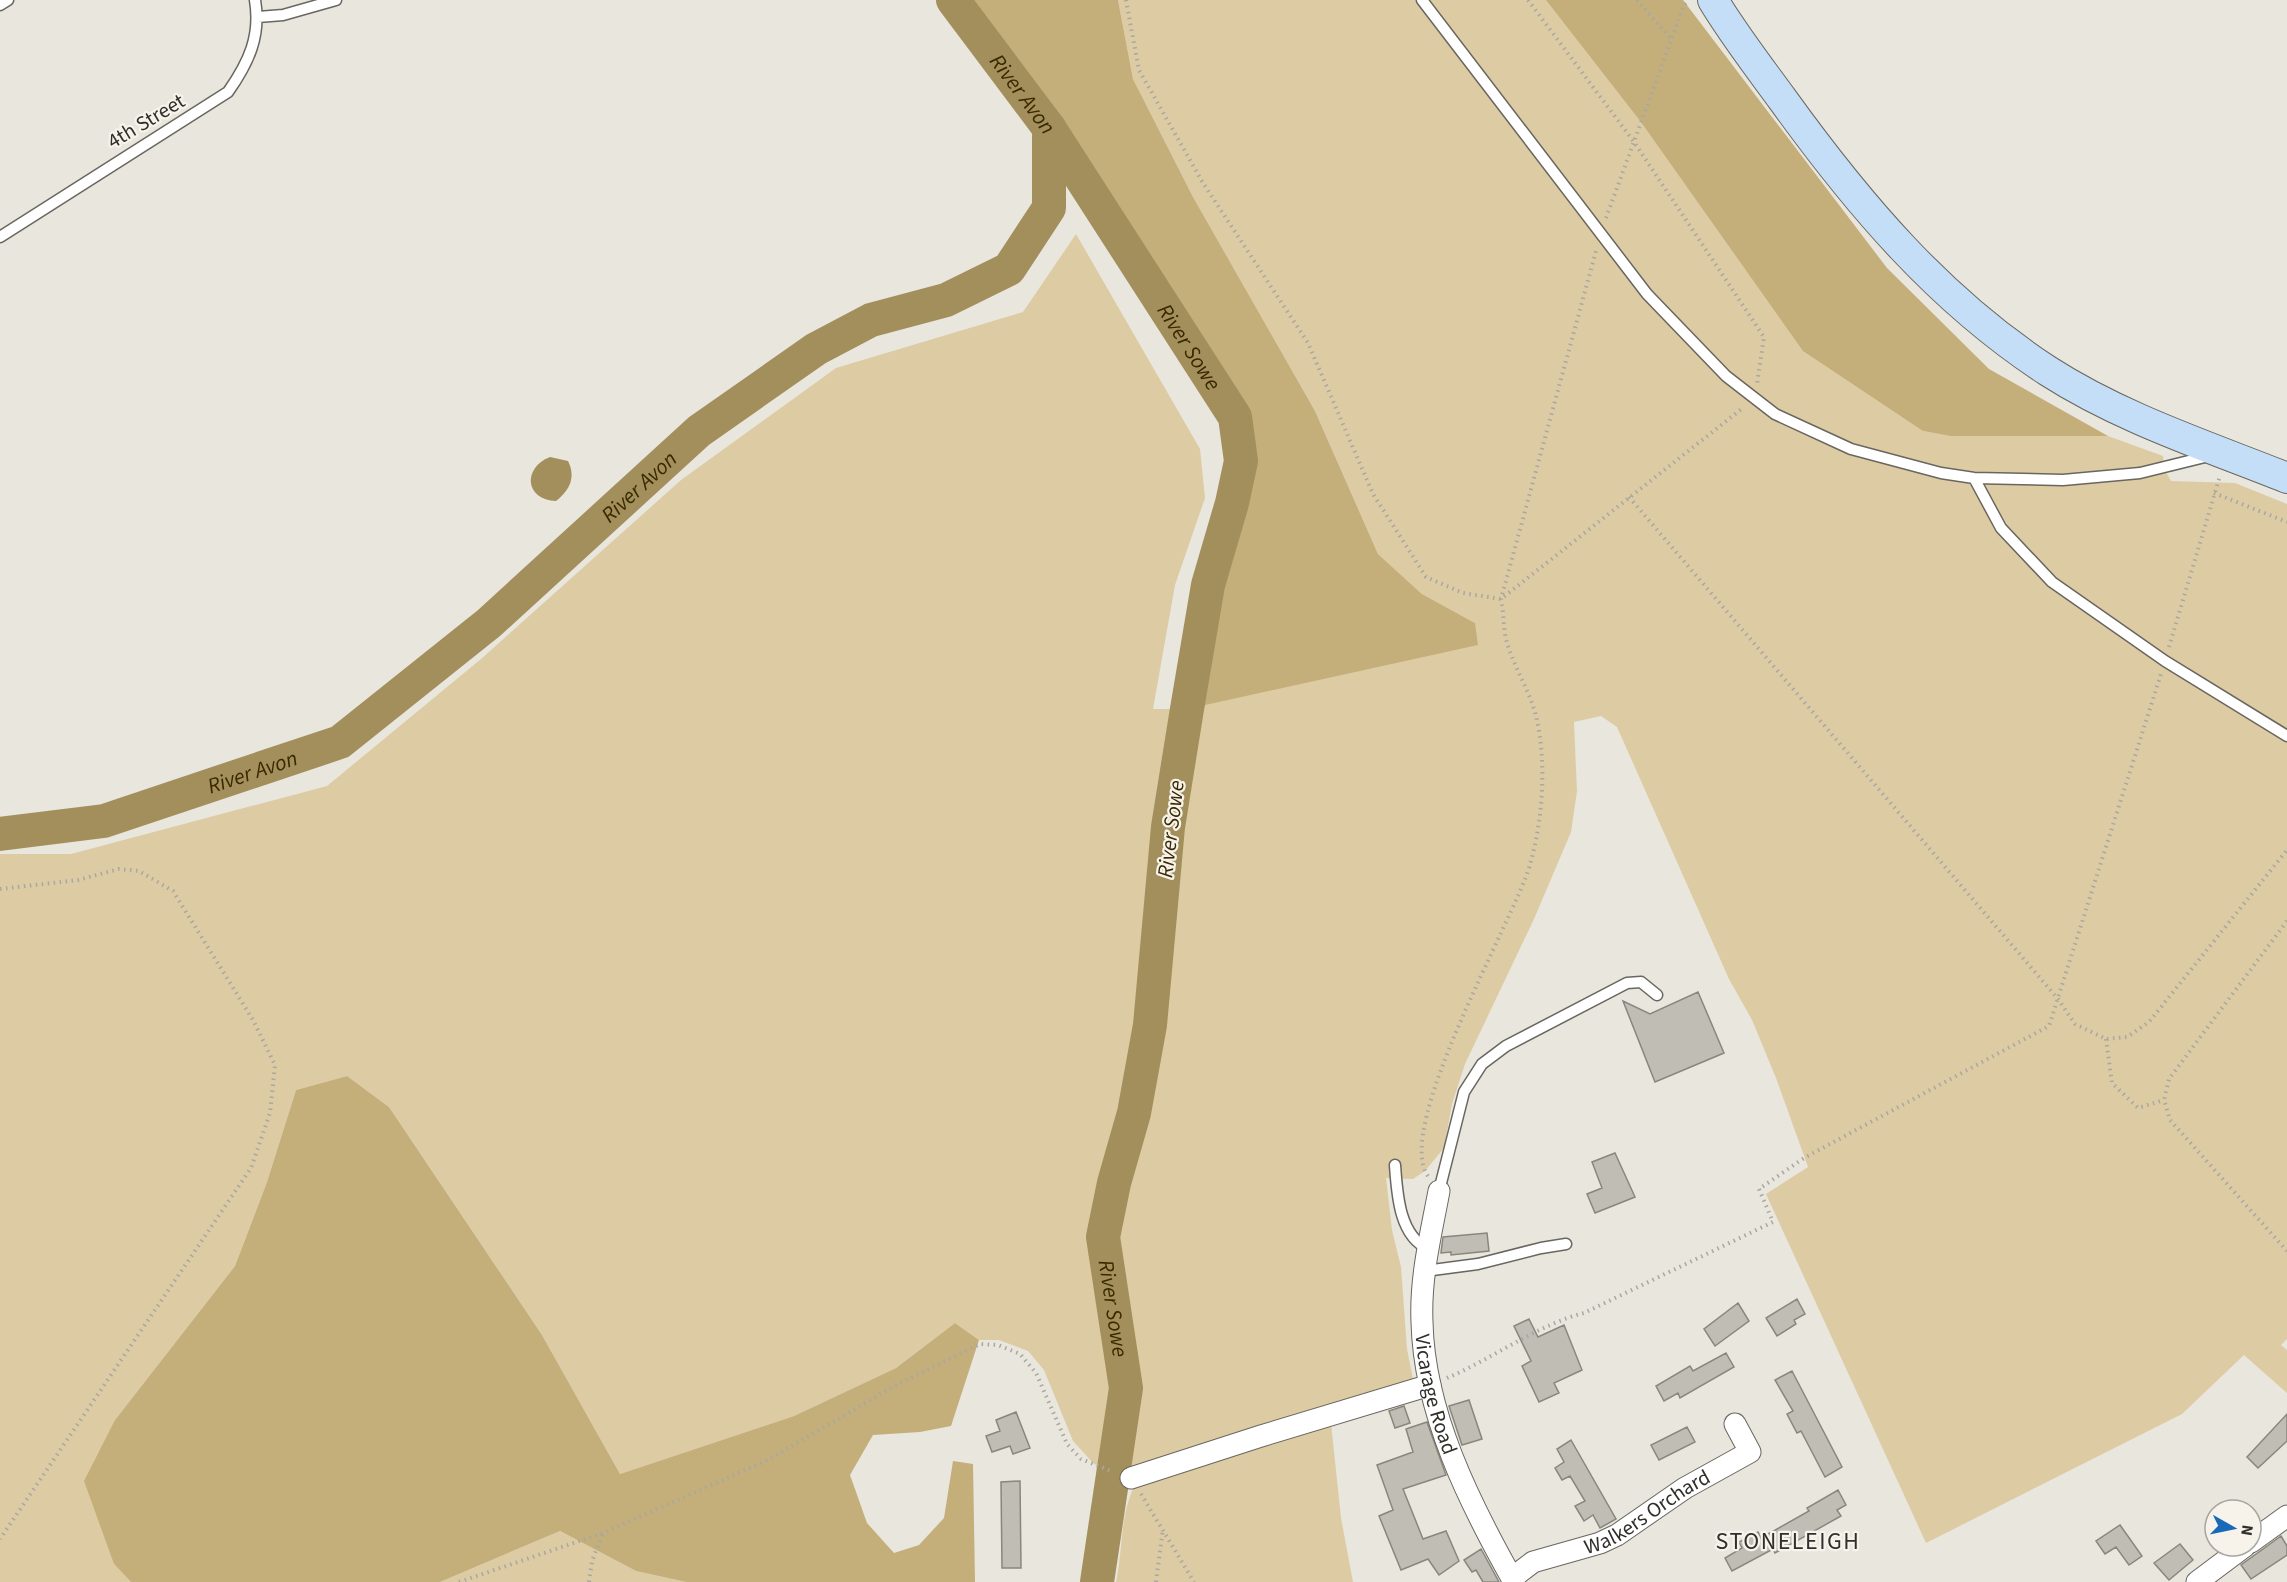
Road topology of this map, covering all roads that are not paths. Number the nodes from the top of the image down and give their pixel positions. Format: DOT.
graph roads {
  1 [pos="8,0"];
  2 [pos="255,0"];
  3 [pos="336,0"];
  4 [pos="1422,0"];
  5 [pos="1713,0"];
  6 [pos="0,5"];
  7 [pos="258,17"];
  8 [pos="0,237"];
  9 [pos="2224,453"];
  10 [pos="1974,478"];
  11 [pos="2287,478"];
  12 [pos="2287,735"];
  13 [pos="1657,995"];
  14 [pos="1395,1165"];
  15 [pos="1439,1191"];
  16 [pos="1566,1244"];
  17 [pos="1428,1249"];
  18 [pos="1425,1271"];
  19 [pos="1430,1385"];
  20 [pos="1735,1424"];
  21 [pos="1123,1476"];
  22 [pos="2287,1516"];
  23 [pos="2263,1533"];
  24 [pos="2229,1558"];
  25 [pos="1513,1580"];
  26 [pos="2197,1582"];
  1 -- 6 [label="lane"];
  2 -- 7 [label="lane, 4th Street"];
  3 -- 7 [label="lane"];
  4 -- 10 [label="lane"];
  5 -- 9 [label="main road"];
  7 -- 8 [label="lane, 4th Street"];
  9 -- 10 [label="lane"];
  9 -- 11 [label="main road"];
  10 -- 12 [label="lane"];
  13 -- 15 [label="lane"];
  14 -- 17 [label="lane"];
  15 -- 17 [label="street, Vicarage Road"];
  16 -- 18 [label="lane"];
  17 -- 18 [label="street, Vicarage Road"];
  18 -- 19 [label="street, Vicarage Road"];
  19 -- 21 [label="street"];
  19 -- 25 [label="street, Vicarage Road"];
  20 -- 25 [label="street, Walkers Orchard"];
  22 -- 23 [label="street"];
  24 -- 26 [label="street"];
}
